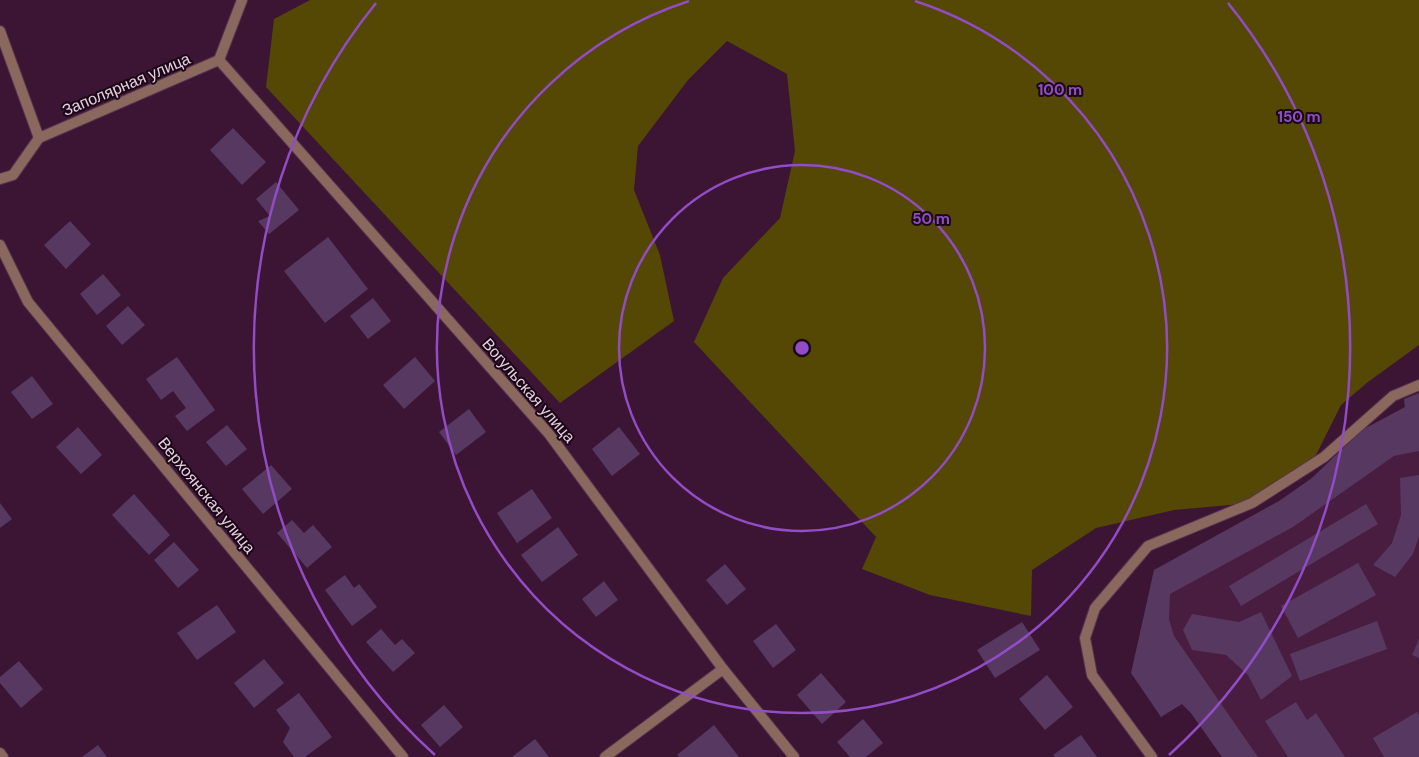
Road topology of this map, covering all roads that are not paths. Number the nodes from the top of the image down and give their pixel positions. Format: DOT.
graph roads {
  1 [pos="242,0"];
  2 [pos="0,31"];
  3 [pos="219,60"];
  4 [pos="40,138"];
  5 [pos="0,179"];
  6 [pos="0,245"];
  7 [pos="1419,385"];
  8 [pos="723,669"];
  9 [pos="0,753"];
  10 [pos="3,757"];
  11 [pos="403,757"];
  12 [pos="605,757"];
  13 [pos="794,757"];
  14 [pos="1152,757"];
  1 -- 3 [label="street"];
  2 -- 4 [label="street"];
  3 -- 4 [label="street, Заполярная улица"];
  3 -- 8 [label="street, Вогульская улица"];
  4 -- 5 [label="street"];
  6 -- 11 [label="street, Верхоянская улица"];
  7 -- 14 [label="street"];
  8 -- 12 [label="street"];
  8 -- 13 [label="street, Вогульская улица"];
  9 -- 10 [label="street"];
}
